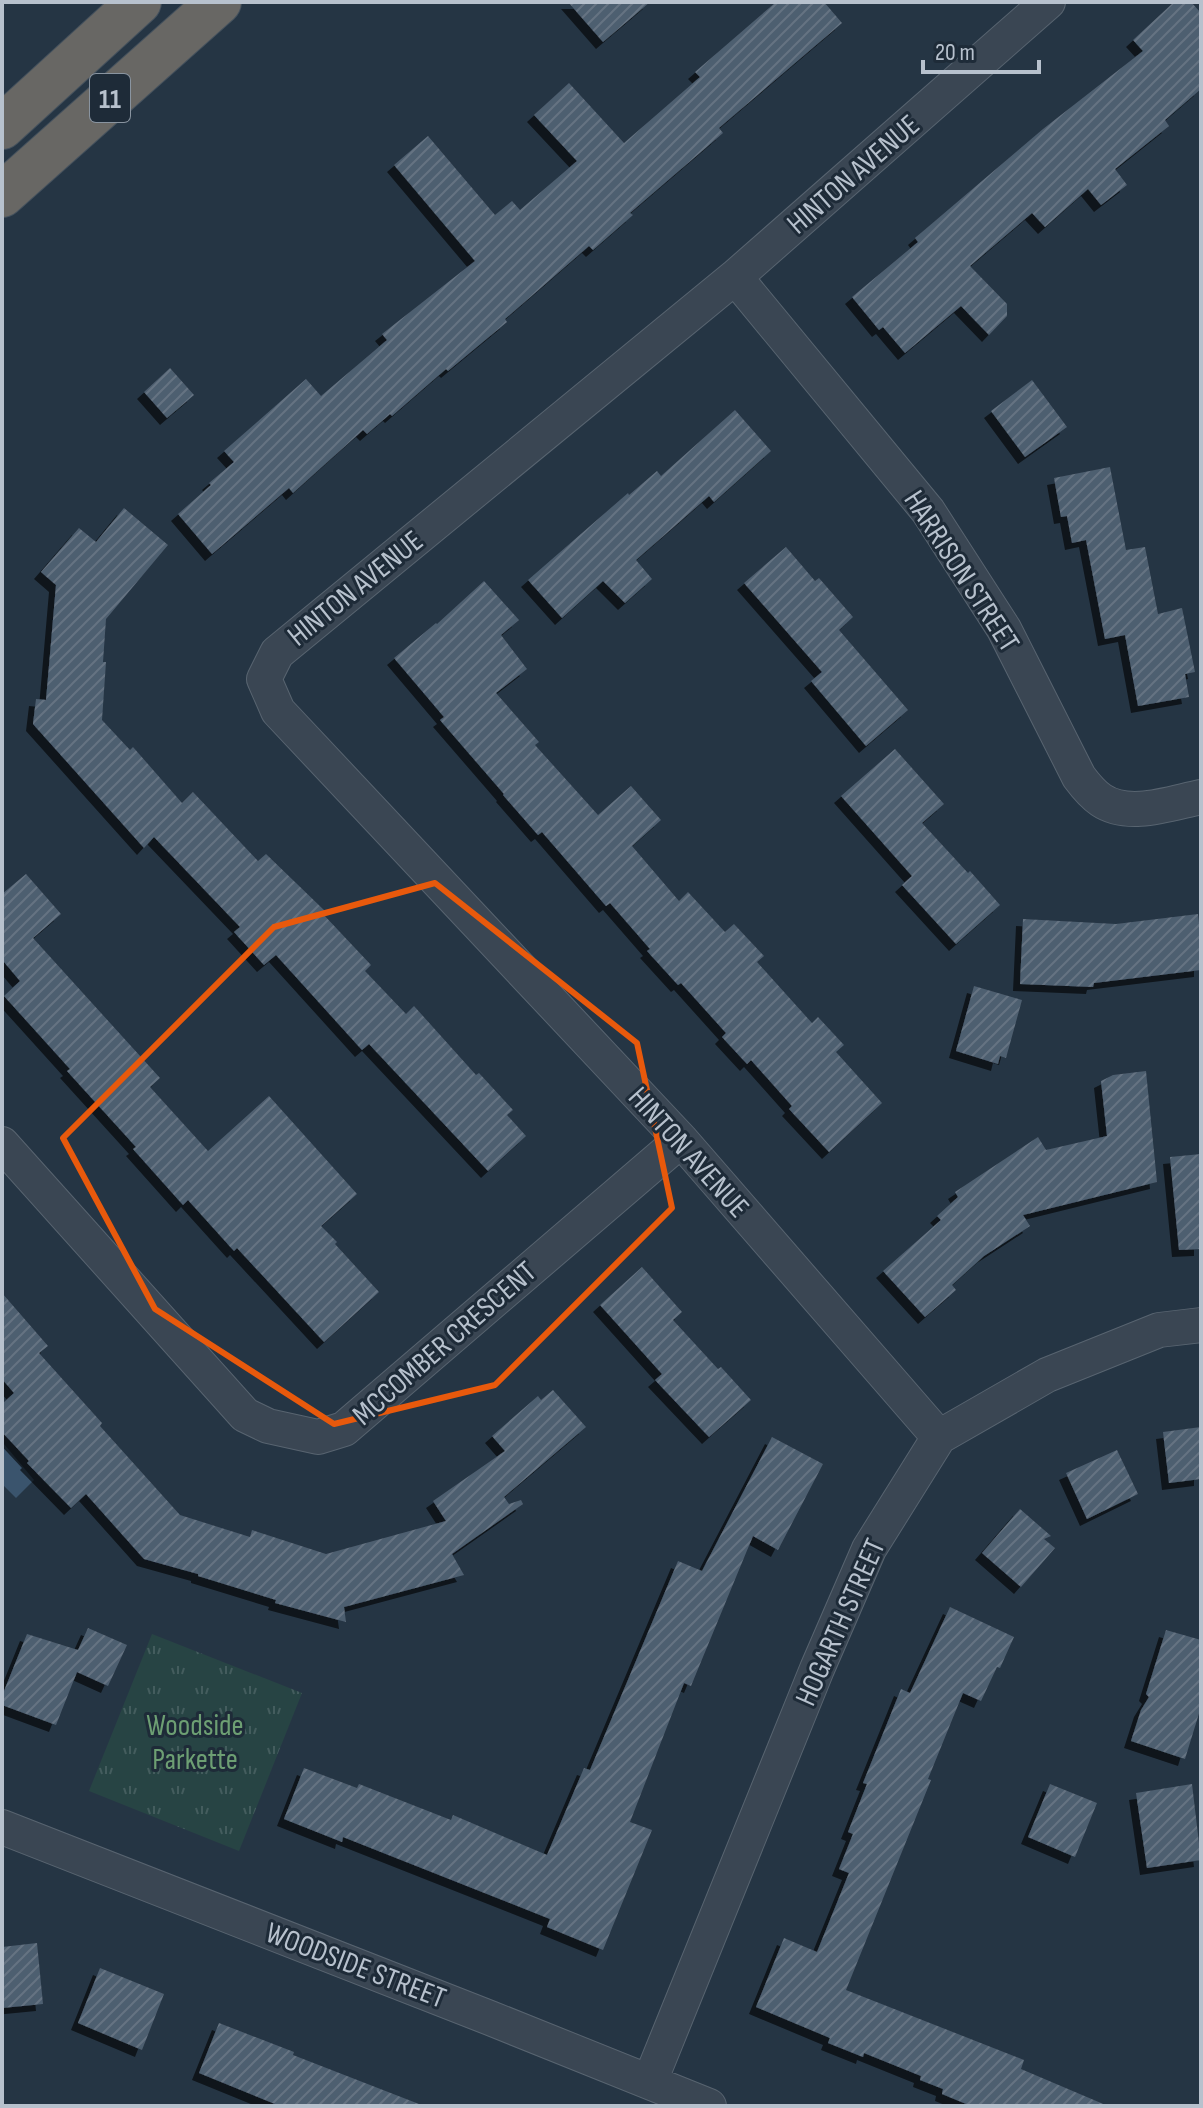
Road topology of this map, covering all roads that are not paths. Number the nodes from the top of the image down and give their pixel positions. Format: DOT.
graph roads {
  1 [pos="139,2"];
  2 [pos="219,2"];
  3 [pos="1048,2"];
  4 [pos="2,127"];
  5 [pos="2,195"];
  6 [pos="735,277"];
  7 [pos="1201,797"];
  8 [pos="681,1140"];
  9 [pos="2,1144"];
  10 [pos="1201,1325"];
  11 [pos="939,1437"];
  12 [pos="2,1827"];
  13 [pos="650,2081"];
  14 [pos="709,2106"];
  1 -- 4 [label="highway, 11"];
  2 -- 5 [label="highway, 11"];
  3 -- 6 [label="street, HINTON AVENUE"];
  6 -- 7 [label="street, HARRISON STREET"];
  6 -- 8 [label="street, HINTON AVENUE"];
  8 -- 9 [label="street, MCCOMBER CRESCENT"];
  8 -- 11 [label="street, HINTON AVENUE"];
  10 -- 11 [label="street, HOGARTH STREET"];
  11 -- 13 [label="street, HOGARTH STREET"];
  12 -- 13 [label="street, WOODSIDE STREET"];
  13 -- 14 [label="street, WOODSIDE STREET"];
}
